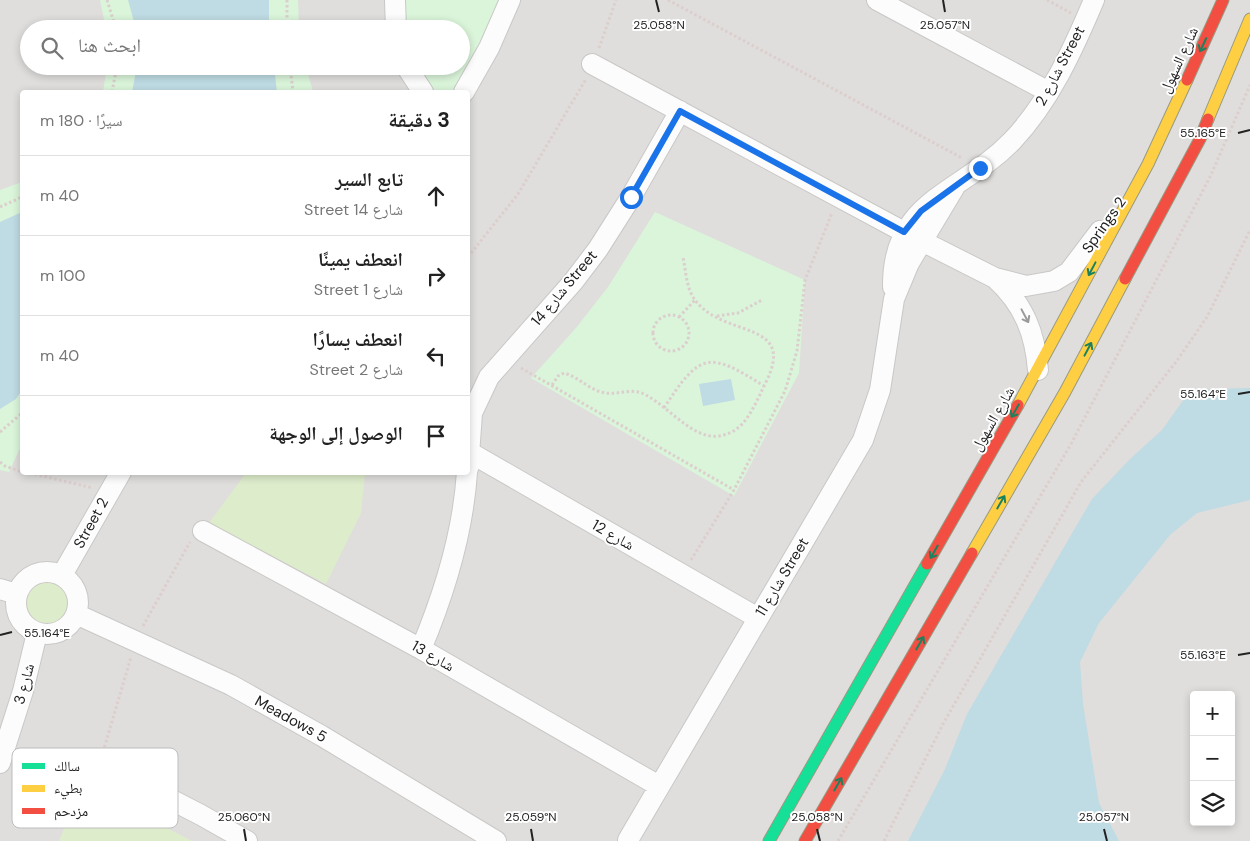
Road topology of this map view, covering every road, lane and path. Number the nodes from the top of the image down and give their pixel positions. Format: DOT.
graph roads {
  1 [pos="107,0"];
  2 [pos="287,0"];
  3 [pos="395,0"];
  4 [pos="510,0"];
  5 [pos="616,0"];
  6 [pos="668,0"];
  7 [pos="877,0"];
  8 [pos="1047,0"];
  9 [pos="1094,0"];
  10 [pos="1222,0"];
  11 [pos="1250,19"];
  12 [pos="113,20"];
  13 [pos="287,20"];
  14 [pos="396,20"];
  15 [pos="1085,20"];
  16 [pos="592,64"];
  17 [pos="115,75"];
  18 [pos="291,75"];
  19 [pos="412,75"];
  20 [pos="1250,85"];
  21 [pos="112,90"];
  22 [pos="293,90"];
  23 [pos="422,90"];
  24 [pos="465,90"];
  25 [pos="1049,92"];
  26 [pos="680,111"];
  27 [pos="1167,144"];
  28 [pos="1181,154"];
  29 [pos="1148,164"];
  30 [pos="980,168"];
  31 [pos="1136,187"];
  32 [pos="954,188"];
  33 [pos="839,197"];
  34 [pos="20,198"];
  35 [pos="1166,202"];
  36 [pos="0,207"];
  37 [pos="1250,230"];
  38 [pos="904,232"];
  39 [pos="922,241"];
  40 [pos="470,254"];
  41 [pos="683,257"];
  42 [pos="1002,280"];
  43 [pos="894,299"];
  44 [pos="695,300"];
  45 [pos="762,300"];
  46 [pos="715,316"];
  47 [pos="679,317"];
  48 [pos="502,360"];
  49 [pos="1038,370"];
  50 [pos="552,385"];
  51 [pos="764,386"];
  52 [pos="664,408"];
  53 [pos="20,415"];
  54 [pos="0,432"];
  55 [pos="470,439"];
  56 [pos="0,462"];
  57 [pos="470,466"];
  58 [pos="20,471"];
  59 [pos="37,475"];
  60 [pos="119,475"];
  61 [pos="467,475"];
  62 [pos="734,490"];
  63 [pos="109,491"];
  64 [pos="203,531"];
  65 [pos="62,575"];
  66 [pos="682,575"];
  67 [pos="9,591"];
  68 [pos="76,614"];
  69 [pos="758,618"];
  70 [pos="37,633"];
  71 [pos="421,648"];
  72 [pos="0,763"];
  73 [pos="659,786"];
  74 [pos="178,802"];
  75 [pos="628,840"];
  76 [pos="247,841"];
  77 [pos="496,841"];
  78 [pos="769,841"];
  79 [pos="805,841"];
  80 [pos="838,841"];
  81 [pos="884,841"];
  1 -- 12 [label="path"];
  2 -- 13 [label="path"];
  3 -- 14 [label="street"];
  4 -- 24 [label="street"];
  5 -- 16 [label="path"];
  6 -- 30 [label="path"];
  7 -- 25 [label="street"];
  8 -- 15 [label="path"];
  9 -- 15 [label="street, شارع 2 Street"];
  10 -- 29 [label="main road, شارع السهول, one-way"];
  11 -- 35 [label="main road"];
  15 -- 25 [label="street, شارع 2 Street"];
  16 -- 26 [label="street"];
  16 -- 40 [label="path"];
  17 -- 21 [label="path"];
  18 -- 22 [label="path"];
  19 -- 23 [label="street"];
  20 -- 80 [label="path"];
  25 -- 30 [label="street, شارع 2 Street"];
  26 -- 33 [label="street"];
  26 -- 48 [label="street, شارع 14 Street"];
  27 -- 29 [label="main road"];
  28 -- 35 [label="main road"];
  29 -- 31 [label="main road, شارع السهول"];
  30 -- 32 [label="street, شارع 2 Street"];
  31 -- 42 [label="street, Springs 2"];
  31 -- 49 [label="main road, شارع السهول, one-way"];
  32 -- 38 [label="street, شارع 2 Street"];
  32 -- 39 [label="street, شارع 2 Street"];
  33 -- 38 [label="street"];
  33 -- 62 [label="path"];
  34 -- 36 [label="path"];
  79 -- 35 [label="main road, one-way"];
  37 -- 81 [label="path"];
  38 -- 39 [label="street"];
  38 -- 43 [label="street, شارع 11 Street"];
  39 -- 42 [label="street"];
  39 -- 43 [label="street, شارع 11 Street"];
  41 -- 44 [label="path"];
  42 -- 49 [label="street, one-way"];
  43 -- 69 [label="street, شارع 11 Street"];
  44 -- 46 [label="path"];
  44 -- 47 [label="path"];
  45 -- 46 [label="path"];
  46 -- 51 [label="path"];
  47 -- 47 [label="path"];
  48 -- 50 [label="path"];
  48 -- 55 [label="street, شارع 14 Street"];
  49 -- 78 [label="main road, شارع السهول, one-way"];
  50 -- 52 [label="path"];
  50 -- 62 [label="path"];
  51 -- 52 [label="path"];
  51 -- 52 [label="path"];
  53 -- 54 [label="path"];
  56 -- 58 [label="path"];
  57 -- 66 [label="street, شارع 12"];
  59 -- 63 [label="path"];
  60 -- 63 [label="street, Street 2"];
  61 -- 71 [label="street, شارع 14 Street"];
  62 -- 66 [label="path"];
  63 -- 65 [label="street, Street 2"];
  64 -- 71 [label="street, شارع 13"];
  65 -- 67 [label="street"];
  65 -- 68 [label="street"];
  66 -- 69 [label="street, شارع 12"];
  67 -- 70 [label="street"];
  68 -- 70 [label="street"];
  68 -- 77 [label="street, Meadows 5"];
  69 -- 73 [label="street, شارع 11 Street"];
  70 -- 72 [label="street, شارع 3"];
  71 -- 73 [label="street, شارع 13"];
  73 -- 75 [label="street, شارع 11 Street"];
  74 -- 76 [label="street"];
}
